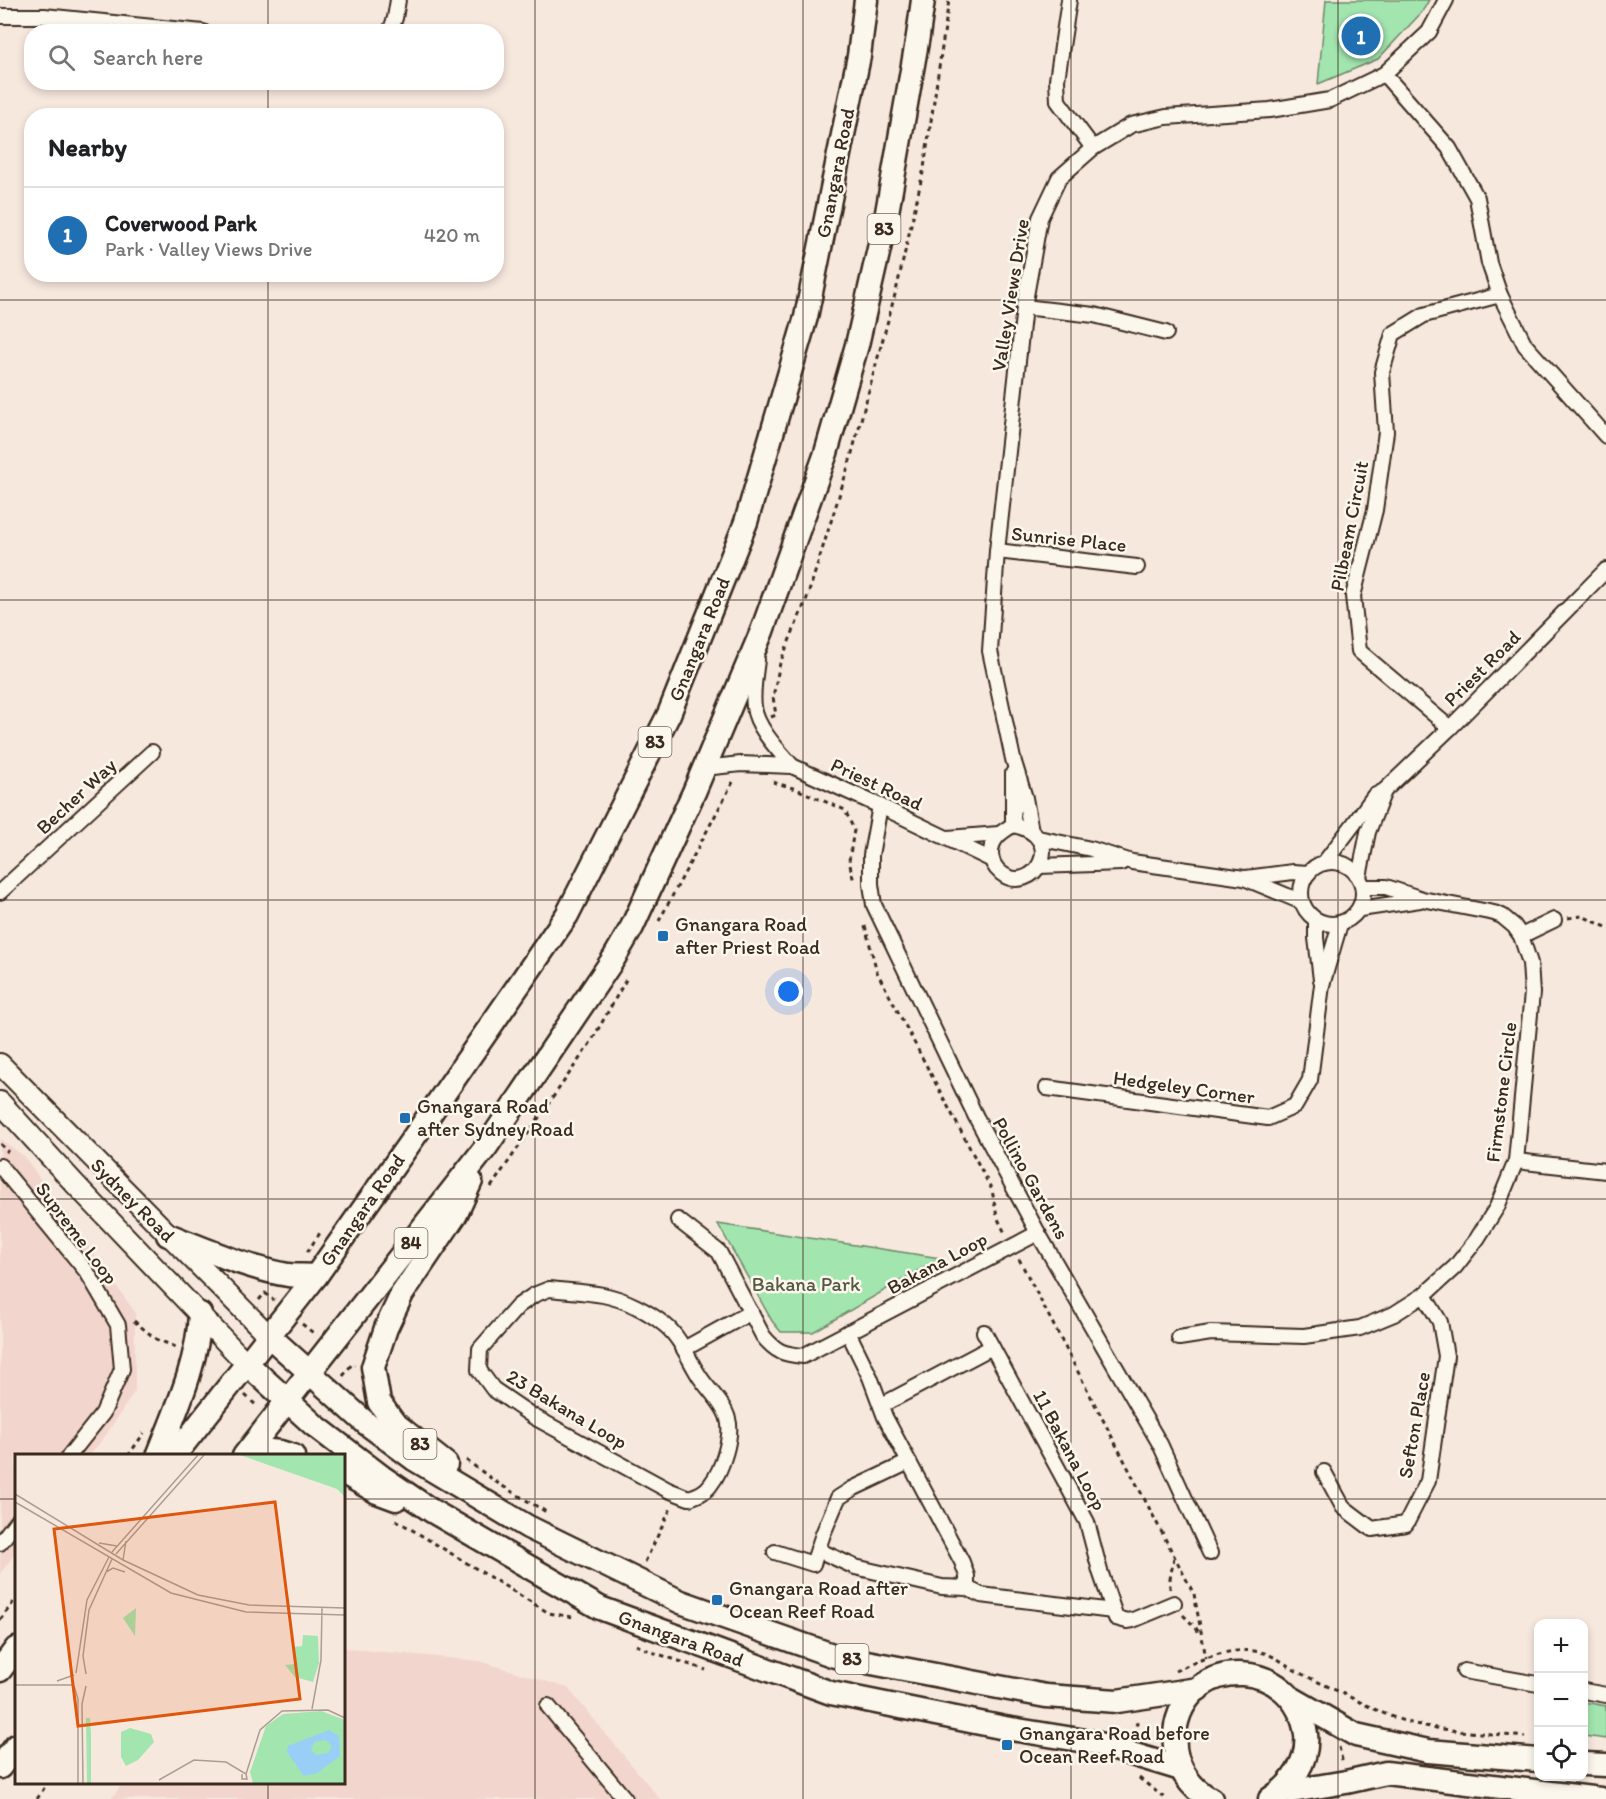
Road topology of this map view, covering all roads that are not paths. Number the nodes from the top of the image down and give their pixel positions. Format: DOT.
graph roads {
  1 [pos="398,0"];
  2 [pos="866,0"];
  3 [pos="923,0"];
  4 [pos="1069,0"];
  5 [pos="1446,0"];
  6 [pos="0,16"];
  7 [pos="123,24"];
  8 [pos="393,24"];
  9 [pos="1384,74"];
  10 [pos="1093,148"];
  11 [pos="1500,295"];
  12 [pos="1024,307"];
  13 [pos="1166,333"];
  14 [pos="1606,436"];
  15 [pos="997,550"];
  16 [pos="1137,567"];
  17 [pos="1606,570"];
  18 [pos="762,631"];
  19 [pos="1450,728"];
  20 [pos="152,752"];
  21 [pos="1013,759"];
  22 [pos="792,766"];
  23 [pos="704,768"];
  24 [pos="1384,791"];
  25 [pos="880,806"];
  26 [pos="1013,825"];
  27 [pos="999,834"];
  28 [pos="1035,834"];
  29 [pos="946,838"];
  30 [pos="992,860"];
  31 [pos="1132,862"];
  32 [pos="1324,862"];
  33 [pos="1039,866"];
  34 [pos="1308,873"];
  35 [pos="1244,878"];
  36 [pos="1361,882"];
  37 [pos="0,892"];
  38 [pos="1422,900"];
  39 [pos="1302,902"];
  40 [pos="1360,909"];
  41 [pos="1554,920"];
  42 [pos="1316,921"];
  43 [pos="1340,924"];
  44 [pos="1521,936"];
  45 [pos="1322,985"];
  46 [pos="0,1064"];
  47 [pos="1047,1088"];
  48 [pos="0,1102"];
  49 [pos="486,1147"];
  50 [pos="1516,1161"];
  51 [pos="0,1166"];
  52 [pos="1606,1172"];
  53 [pos="678,1220"];
  54 [pos="1038,1233"];
  55 [pos="168,1235"];
  56 [pos="316,1276"];
  57 [pos="1424,1295"];
  58 [pos="751,1312"];
  59 [pos="200,1314"];
  60 [pos="848,1332"];
  61 [pos="984,1332"];
  62 [pos="268,1335"];
  63 [pos="1179,1338"];
  64 [pos="992,1347"];
  65 [pos="684,1349"];
  66 [pos="246,1363"];
  67 [pos="309,1373"];
  68 [pos="288,1401"];
  69 [pos="882,1405"];
  70 [pos="247,1452"];
  71 [pos="70,1454"];
  72 [pos="158,1454"];
  73 [pos="175,1454"];
  74 [pos="288,1454"];
  75 [pos="909,1462"];
  76 [pos="1324,1472"];
  77 [pos="345,1474"];
  78 [pos="432,1511"];
  79 [pos="15,1523"];
  80 [pos="528,1527"];
  81 [pos="0,1543"];
  82 [pos="818,1550"];
  83 [pos="776,1552"];
  84 [pos="1210,1553"];
  85 [pos="967,1588"];
  86 [pos="1174,1603"];
  87 [pos="1113,1611"];
  88 [pos="15,1650"];
  89 [pos="0,1670"];
  90 [pos="1464,1671"];
  91 [pos="1534,1683"];
  92 [pos="1198,1689"];
  93 [pos="1588,1692"];
  94 [pos="1606,1695"];
  95 [pos="1292,1698"];
  96 [pos="548,1706"];
  97 [pos="15,1747"];
  98 [pos="1534,1760"];
  99 [pos="1588,1764"];
  100 [pos="1606,1766"];
  101 [pos="0,1767"];
  102 [pos="1189,1784"];
  103 [pos="1273,1797"];
  104 [pos="625,1799"];
  105 [pos="1211,1799"];
  106 [pos="1600,1799"];
  1 -- 8 [label="street"];
  2 -- 56 [label="main road, Gnangara Road / 83"];
  3 -- 18 [label="main road, 83"];
  4 -- 10 [label="street"];
  5 -- 9 [label="street, Valley Views Drive"];
  6 -- 7 [label="street"];
  9 -- 10 [label="street, Valley Views Drive"];
  9 -- 11 [label="street"];
  10 -- 12 [label="street, Valley Views Drive"];
  11 -- 14 [label="street"];
  11 -- 19 [label="street, Pilbeam Circuit"];
  12 -- 13 [label="street"];
  12 -- 15 [label="street, Valley Views Drive"];
  15 -- 16 [label="street, Sunrise Place"];
  15 -- 21 [label="street, Valley Views Drive"];
  17 -- 19 [label="street, Priest Road"];
  18 -- 22 [label="street, Priest Road"];
  18 -- 23 [label="main road, 83"];
  19 -- 24 [label="street, Priest Road"];
  20 -- 37 [label="street, Becher Way"];
  21 -- 26 [label="street, Valley Views Drive"];
  21 -- 28 [label="street, Valley Views Drive"];
  22 -- 23 [label="street, Priest Road"];
  22 -- 25 [label="street, Priest Road"];
  23 -- 49 [label="main road, 83"];
  24 -- 32 [label="street, Priest Road"];
  24 -- 36 [label="street, Priest Road"];
  25 -- 29 [label="street, Priest Road"];
  25 -- 54 [label="street, Pollino Gardens"];
  26 -- 27 [label="street"];
  26 -- 28 [label="street"];
  27 -- 29 [label="street"];
  27 -- 30 [label="street"];
  28 -- 31 [label="street"];
  28 -- 33 [label="street"];
  29 -- 30 [label="street, Priest Road"];
  30 -- 33 [label="street"];
  31 -- 33 [label="street"];
  31 -- 35 [label="street"];
  32 -- 34 [label="street"];
  32 -- 36 [label="street"];
  34 -- 35 [label="street"];
  34 -- 39 [label="street"];
  35 -- 39 [label="street"];
  36 -- 38 [label="street, Firmstone Circle"];
  36 -- 40 [label="street"];
  38 -- 40 [label="street, Firmstone Circle"];
  38 -- 44 [label="street, Firmstone Circle"];
  39 -- 42 [label="street"];
  40 -- 43 [label="street"];
  41 -- 44 [label="street"];
  42 -- 43 [label="street"];
  42 -- 45 [label="street, Hedgeley Corner"];
  43 -- 45 [label="street, Hedgeley Corner"];
  44 -- 50 [label="street, Firmstone Circle"];
  45 -- 47 [label="street, Hedgeley Corner"];
  46 -- 55 [label="street, Sydney Road"];
  48 -- 59 [label="street, Sydney Road"];
  49 -- 67 [label="main road, 84"];
  49 -- 80 [label="main road, 83"];
  50 -- 52 [label="street"];
  50 -- 57 [label="street, Firmstone Circle"];
  51 -- 71 [label="street, Supreme Loop"];
  53 -- 58 [label="street, Bakana Loop"];
  54 -- 60 [label="street, Bakana Loop"];
  54 -- 84 [label="street, Pollino Gardens"];
  55 -- 56 [label="main road"];
  55 -- 62 [label="street, Sydney Road"];
  56 -- 62 [label="main road, Gnangara Road / 83"];
  57 -- 63 [label="street, Firmstone Circle"];
  57 -- 76 [label="street, Sefton Place"];
  58 -- 60 [label="street, Bakana Loop"];
  58 -- 65 [label="street"];
  59 -- 66 [label="street, Sydney Road"];
  59 -- 72 [label="main road"];
  60 -- 69 [label="street"];
  61 -- 64 [label="street, 11 Bakana Loop"];
  62 -- 66 [label="main road, 83"];
  62 -- 67 [label="main road, Gnangara Road"];
  64 -- 69 [label="street"];
  64 -- 87 [label="street, 11 Bakana Loop"];
  65 -- 65 [label="street, 23 Bakana Loop"];
  66 -- 68 [label="main road, Gnangara Road / 83"];
  66 -- 73 [label="main road"];
  67 -- 68 [label="main road, 84"];
  67 -- 80 [label="main road, Gnangara Road / 83"];
  68 -- 70 [label="main road, 84"];
  68 -- 78 [label="main road, Gnangara Road / 83"];
  69 -- 75 [label="street"];
  70 -- 74 [label="main road"];
  75 -- 82 [label="street"];
  75 -- 85 [label="street"];
  77 -- 78 [label="main road"];
  78 -- 102 [label="main road, Gnangara Road / 83"];
  79 -- 81 [label="street"];
  80 -- 92 [label="main road, Gnangara Road / 83"];
  82 -- 83 [label="street"];
  82 -- 85 [label="street"];
  85 -- 87 [label="street"];
  86 -- 87 [label="street"];
  88 -- 89 [label="main road"];
  90 -- 91 [label="street"];
  92 -- 95 [label="main road, 83"];
  92 -- 102 [label="main road, 83"];
  93 -- 94 [label="street"];
  95 -- 98 [label="main road"];
  95 -- 103 [label="main road"];
  96 -- 104 [label="street"];
  97 -- 101 [label="main road"];
  99 -- 100 [label="main road"];
  102 -- 105 [label="main road, 83"];
  103 -- 106 [label="main road"];
}
